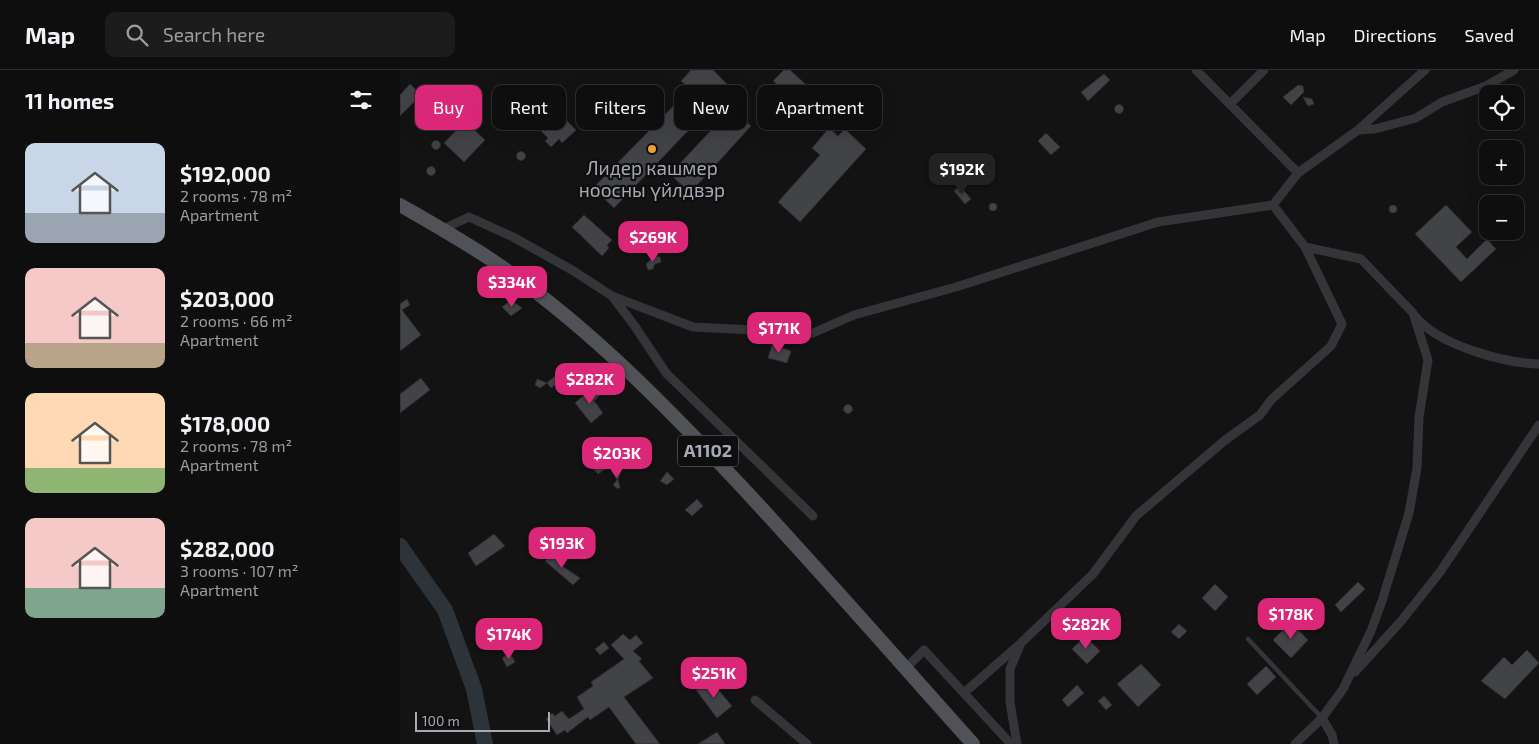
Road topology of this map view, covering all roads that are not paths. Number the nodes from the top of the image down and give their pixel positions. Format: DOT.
graph roads {
  1 [pos="1196,70"];
  2 [pos="1264,70"];
  3 [pos="1424,70"];
  4 [pos="1514,70"];
  5 [pos="1230,104"];
  6 [pos="1358,130"];
  7 [pos="1298,173"];
  8 [pos="1273,204"];
  9 [pos="400,205"];
  10 [pos="443,229"];
  11 [pos="1305,247"];
  12 [pos="612,296"];
  13 [pos="1413,313"];
  14 [pos="1539,364"];
  15 [pos="1539,425"];
  16 [pos="813,516"];
  17 [pos="1248,640"];
  18 [pos="1021,643"];
  19 [pos="905,669"];
  20 [pos="1348,679"];
  21 [pos="965,692"];
  22 [pos="755,700"];
  23 [pos="1322,718"];
  24 [pos="1333,740"];
  25 [pos="807,744"];
  26 [pos="973,744"];
  27 [pos="1011,744"];
  28 [pos="1017,744"];
  29 [pos="1295,744"];
  30 [pos="1340,744"];
  1 -- 5 [label="street"];
  2 -- 5 [label="street"];
  3 -- 6 [label="street"];
  4 -- 6 [label="street"];
  5 -- 7 [label="street"];
  6 -- 7 [label="street"];
  7 -- 8 [label="street"];
  8 -- 11 [label="street"];
  8 -- 12 [label="street"];
  9 -- 10 [label="main road, A1102"];
  10 -- 12 [label="street"];
  10 -- 19 [label="main road, A1102"];
  11 -- 13 [label="street"];
  11 -- 18 [label="street"];
  12 -- 16 [label="street"];
  13 -- 14 [label="street"];
  13 -- 20 [label="street"];
  15 -- 20 [label="street"];
  17 -- 23 [label="lane"];
  18 -- 21 [label="street"];
  18 -- 28 [label="street"];
  19 -- 21 [label="street"];
  19 -- 26 [label="main road, A1102"];
  20 -- 23 [label="street"];
  21 -- 27 [label="street"];
  22 -- 25 [label="street"];
  23 -- 24 [label="street"];
  23 -- 29 [label="street"];
  24 -- 30 [label="street"];
}
